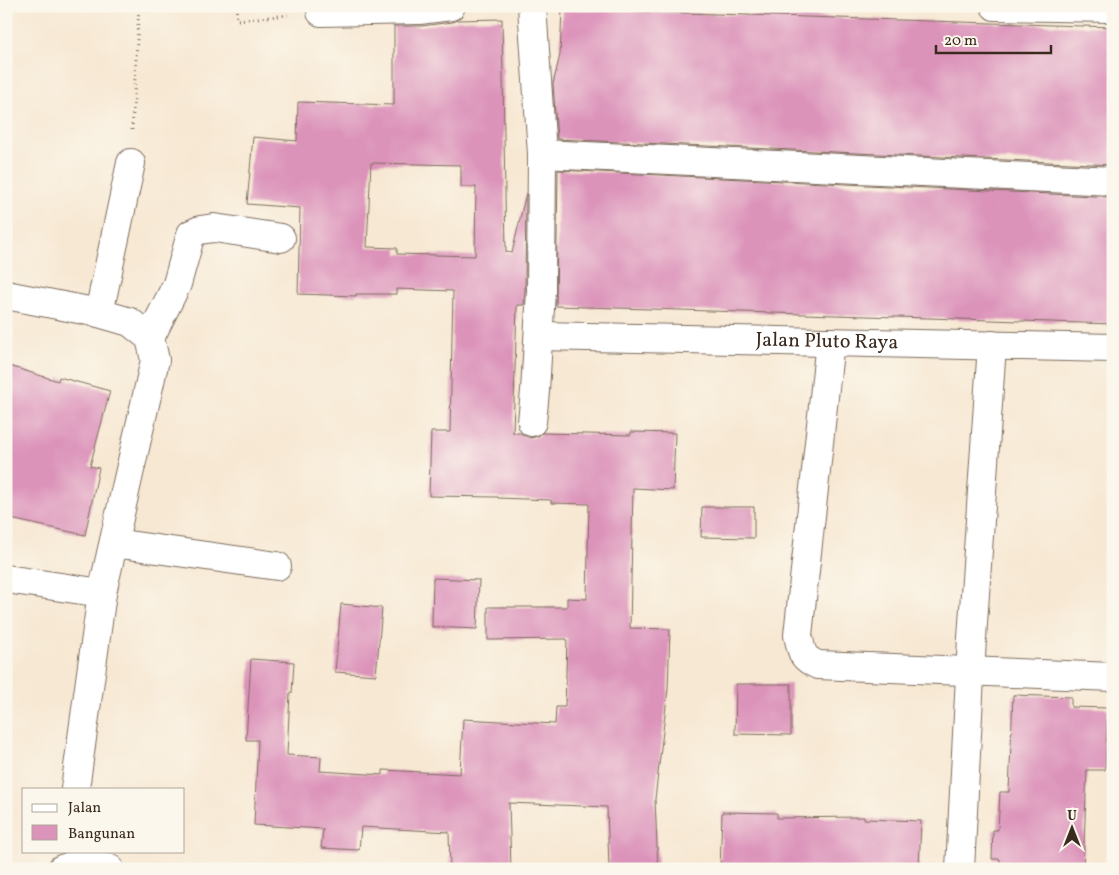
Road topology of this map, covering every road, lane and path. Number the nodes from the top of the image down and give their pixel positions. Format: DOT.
graph roads {
  1 [pos="139,6"];
  2 [pos="236,6"];
  3 [pos="451,6"];
  4 [pos="532,6"];
  5 [pos="995,6"];
  6 [pos="1113,8"];
  7 [pos="321,12"];
  8 [pos="542,154"];
  9 [pos="131,163"];
  10 [pos="1113,181"];
  11 [pos="281,238"];
  12 [pos="6,295"];
  13 [pos="99,314"];
  14 [pos="539,336"];
  15 [pos="150,338"];
  16 [pos="830,342"];
  17 [pos="992,345"];
  18 [pos="1113,348"];
  19 [pos="532,422"];
  20 [pos="114,542"];
  21 [pos="277,566"];
  22 [pos="6,579"];
  23 [pos="102,593"];
  24 [pos="970,670"];
  25 [pos="1113,677"];
  26 [pos="75,788"];
  27 [pos="95,860"];
  28 [pos="62,869"];
  29 [pos="960,869"];
  1 -- 9 [label="path"];
  2 -- 7 [label="path"];
  3 -- 7 [label="street"];
  4 -- 8 [label="street"];
  5 -- 6 [label="street"];
  8 -- 10 [label="street"];
  8 -- 14 [label="street"];
  9 -- 13 [label="street"];
  11 -- 15 [label="street"];
  12 -- 13 [label="street"];
  13 -- 15 [label="street"];
  14 -- 16 [label="street, Jalan Pluto Raya"];
  14 -- 19 [label="street"];
  15 -- 20 [label="street"];
  16 -- 17 [label="street, Jalan Pluto Raya"];
  16 -- 24 [label="street"];
  17 -- 18 [label="street, Jalan Pluto Raya"];
  17 -- 24 [label="street"];
  20 -- 21 [label="street"];
  20 -- 23 [label="street"];
  22 -- 23 [label="street"];
  23 -- 26 [label="street"];
  24 -- 25 [label="street"];
  24 -- 29 [label="street"];
  27 -- 28 [label="street"];
}
